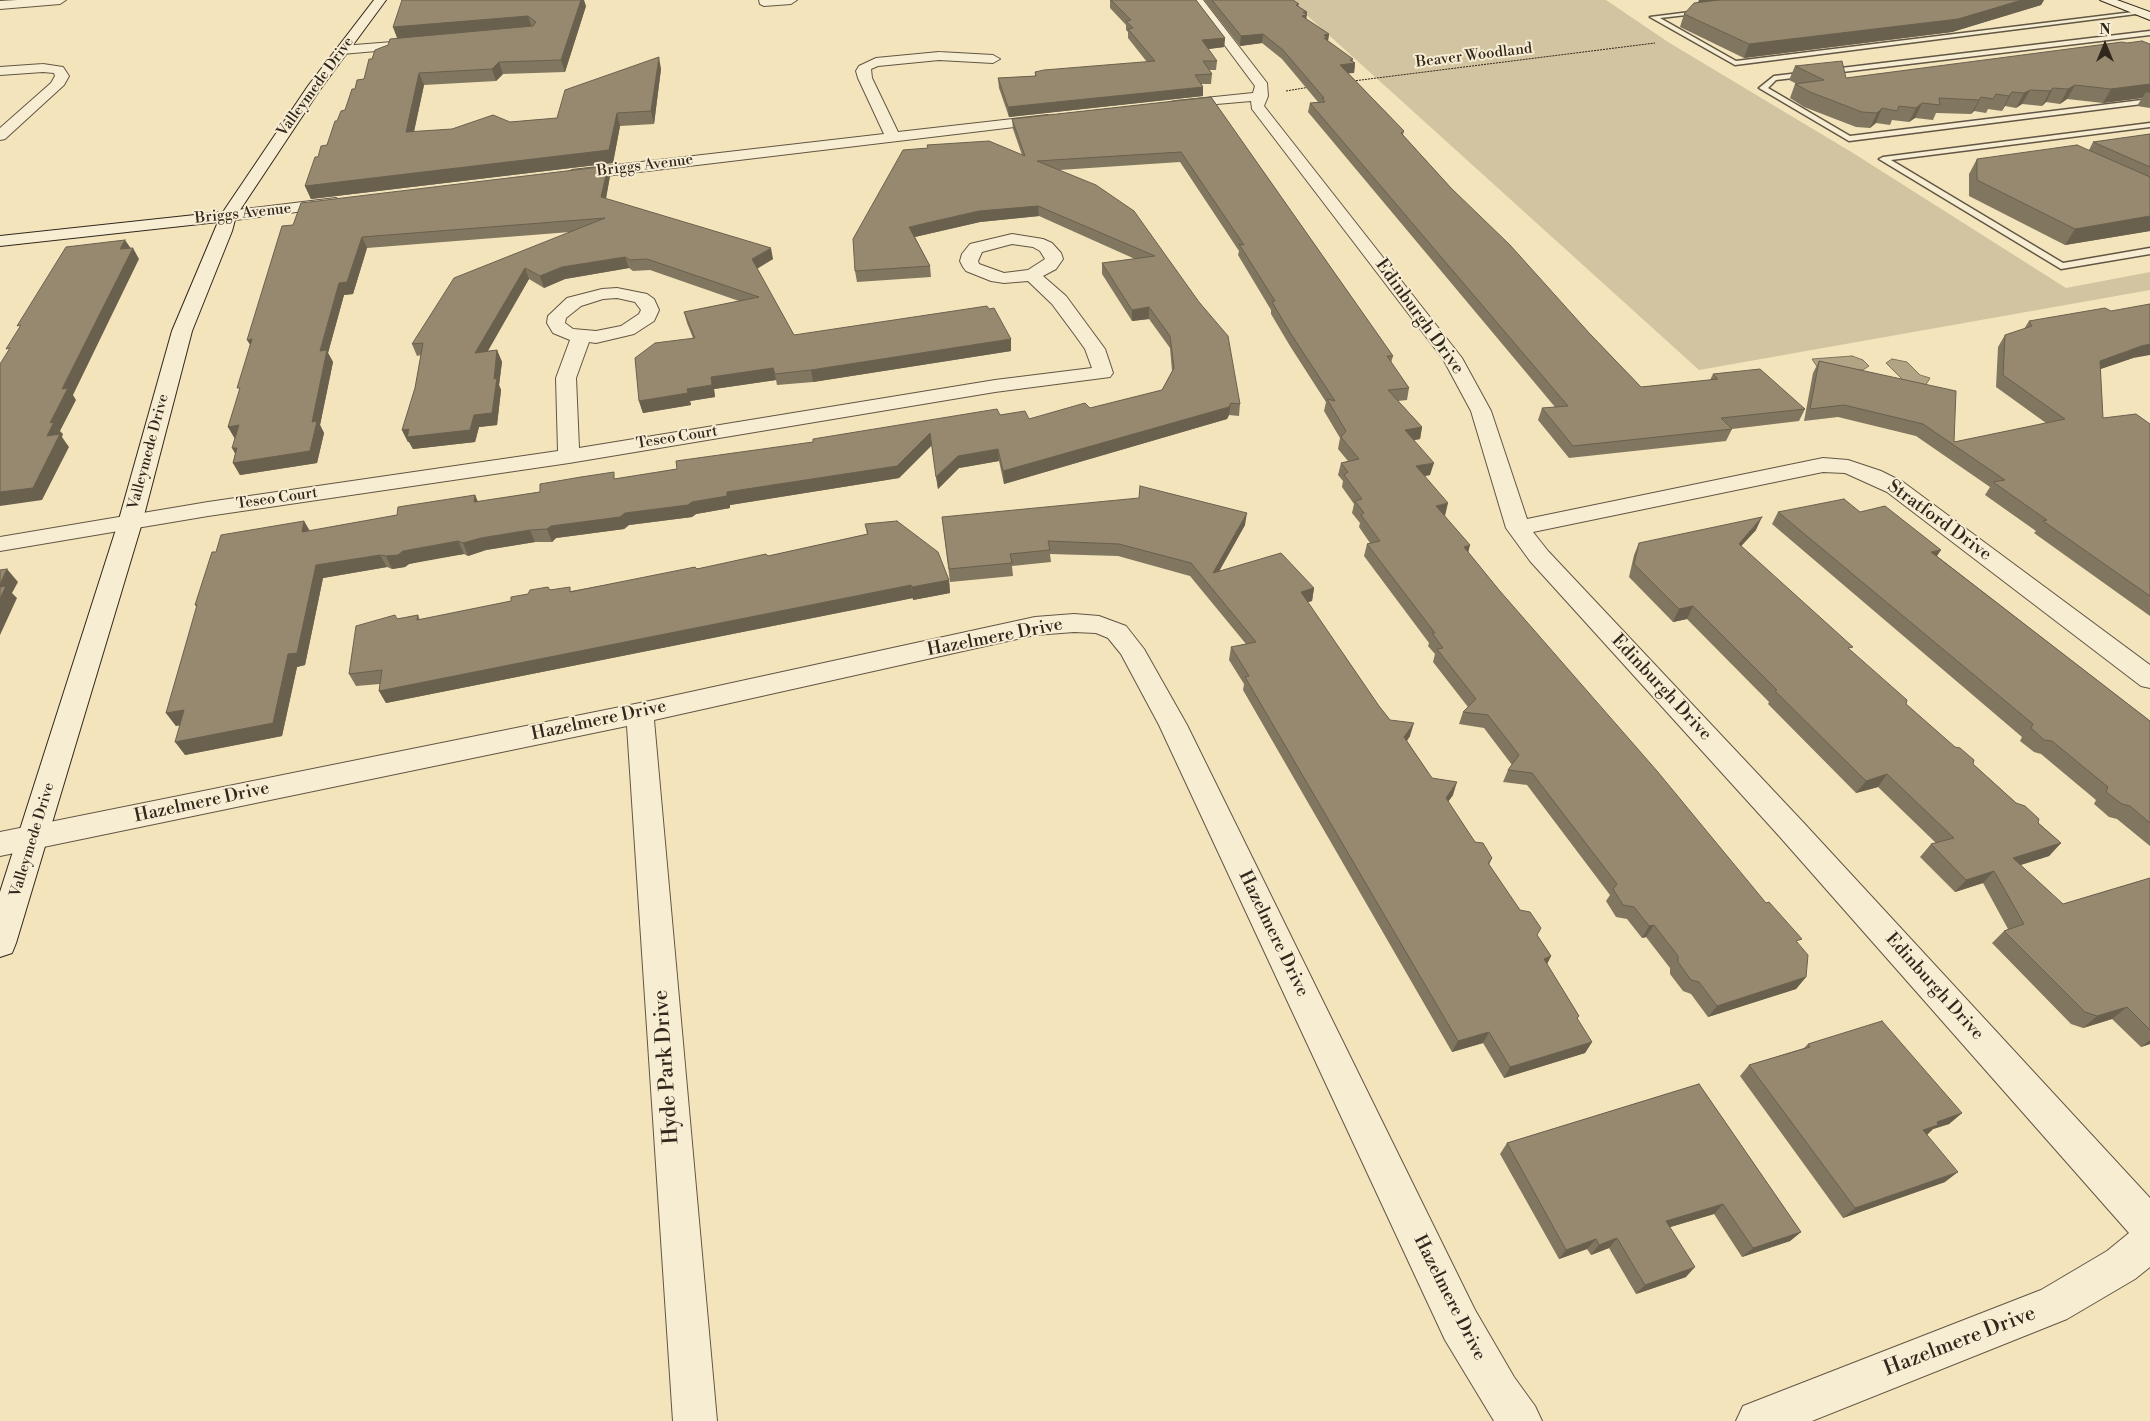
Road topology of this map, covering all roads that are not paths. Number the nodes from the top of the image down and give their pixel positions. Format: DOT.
graph roads {
  1 [pos="60,0"];
  2 [pos="380,0"];
  3 [pos="791,0"];
  4 [pos="1196,0"];
  5 [pos="2106,0"];
  6 [pos="764,2"];
  7 [pos="0,5"];
  8 [pos="1712,10"];
  9 [pos="2145,14"];
  10 [pos="2150,33"];
  11 [pos="429,43"];
  12 [pos="342,50"];
  13 [pos="993,59"];
  14 [pos="0,71"];
  15 [pos="1261,96"];
  16 [pos="2150,102"];
  17 [pos="1159,107"];
  18 [pos="1060,117"];
  19 [pos="2150,125"];
  20 [pos="0,136"];
  21 [pos="892,136"];
  22 [pos="2034,140"];
  23 [pos="2052,148"];
  24 [pos="556,177"];
  25 [pos="350,202"];
  26 [pos="228,216"];
  27 [pos="0,241"];
  28 [pos="2150,251"];
  29 [pos="1032,275"];
  30 [pos="581,337"];
  31 [pos="569,456"];
  32 [pos="130,523"];
  33 [pos="1518,528"];
  34 [pos="0,544"];
  35 [pos="2150,679"];
  36 [pos="640,713"];
  37 [pos="33,837"];
  38 [pos="0,844"];
  39 [pos="0,943"];
  40 [pos="2150,1227"];
  41 [pos="2150,1241"];
  42 [pos="695,1421"];
  43 [pos="1520,1421"];
  44 [pos="1758,1421"];
  1 -- 7 [label="street"];
  2 -- 12 [label="street, Valleymede Drive"];
  3 -- 6 [label="street"];
  4 -- 15 [label="street"];
  5 -- 9 [label="street"];
  8 -- 9 [label="lane"];
  10 -- 16 [label="lane"];
  11 -- 12 [label="street"];
  12 -- 26 [label="street, Valleymede Drive"];
  13 -- 21 [label="street"];
  14 -- 20 [label="street"];
  15 -- 17 [label="street"];
  15 -- 33 [label="street, Edinburgh Drive"];
  18 -- 21 [label="street, Briggs Avenue"];
  19 -- 22 [label="lane"];
  21 -- 24 [label="street, Briggs Avenue"];
  22 -- 23 [label="lane"];
  22 -- 28 [label="lane"];
  25 -- 26 [label="street, Briggs Avenue"];
  26 -- 27 [label="street, Briggs Avenue"];
  26 -- 32 [label="street, Valleymede Drive"];
  29 -- 31 [label="street, Teseo Court"];
  30 -- 31 [label="street"];
  31 -- 32 [label="street, Teseo Court"];
  32 -- 34 [label="street, Teseo Court"];
  32 -- 37 [label="street, Valleymede Drive"];
  33 -- 35 [label="street, Stratford Drive"];
  33 -- 40 [label="street, Edinburgh Drive"];
  36 -- 37 [label="street, Hazelmere Drive"];
  36 -- 42 [label="street, Hyde Park Drive"];
  36 -- 43 [label="street, Hazelmere Drive"];
  37 -- 38 [label="street, Hazelmere Drive"];
  37 -- 39 [label="street, Valleymede Drive"];
  41 -- 44 [label="street, Hazelmere Drive"];
}
